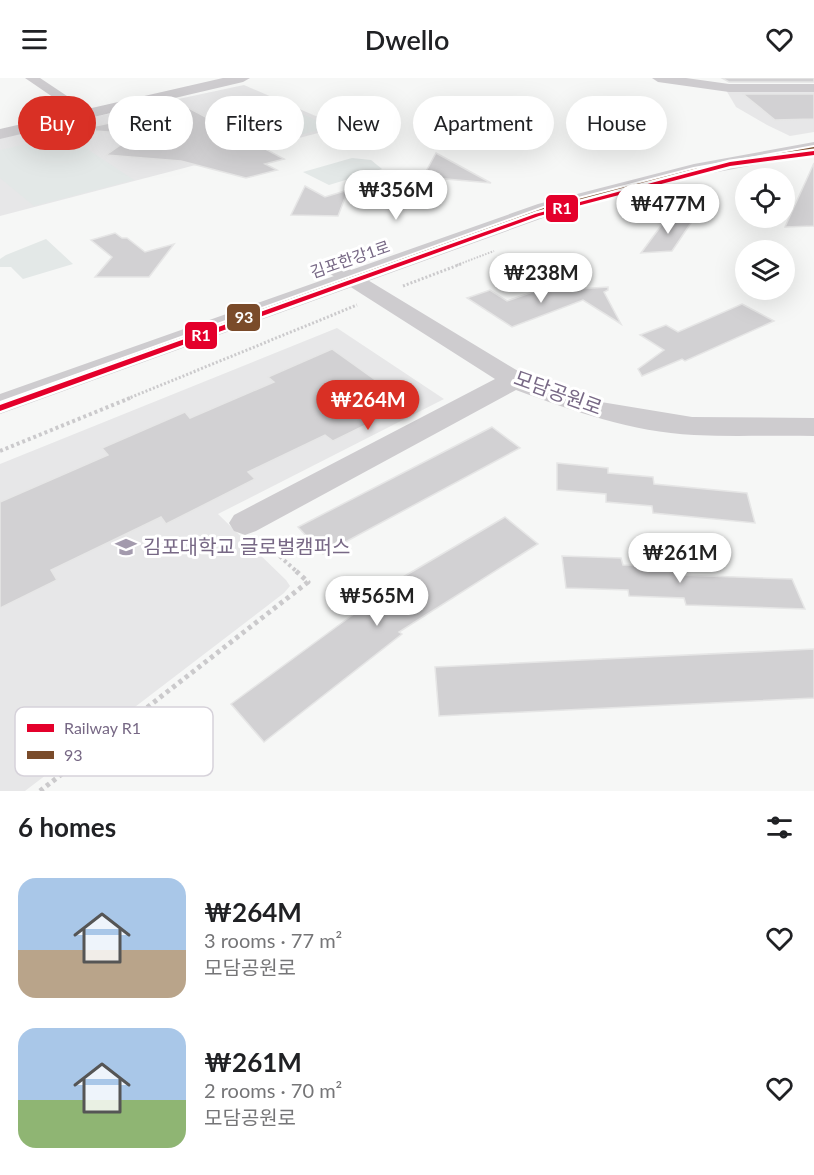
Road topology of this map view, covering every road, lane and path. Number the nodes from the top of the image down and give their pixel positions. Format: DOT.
graph roads {
  1 [pos="31,78"];
  2 [pos="243,78"];
  3 [pos="658,78"];
  4 [pos="814,88"];
  5 [pos="59,96"];
  6 [pos="96,112"];
  7 [pos="18,129"];
  8 [pos="0,133"];
  9 [pos="814,140"];
  10 [pos="814,148"];
  11 [pos="340,272"];
  12 [pos="514,380"];
  13 [pos="0,384"];
  14 [pos="0,405"];
  15 [pos="814,427"];
  16 [pos="245,523"];
  17 [pos="148,707"];
  18 [pos="59,776"];
  19 [pos="40,791"];
  1 -- 5 [label="street"];
  2 -- 6 [label="street"];
  3 -- 4 [label="street"];
  7 -- 8 [label="street"];
  9 -- 11 [label="street, 김포한강1로"];
  10 -- 11 [label="street, 김포한강1로"];
  11 -- 12 [label="street, 모담공원로"];
  11 -- 13 [label="street, 김포한강1로"];
  11 -- 14 [label="street, 김포한강1로"];
  12 -- 15 [label="street, 모담공원로"];
  12 -- 16 [label="street"];
  16 -- 17 [label="path"];
  18 -- 19 [label="path"];
}
